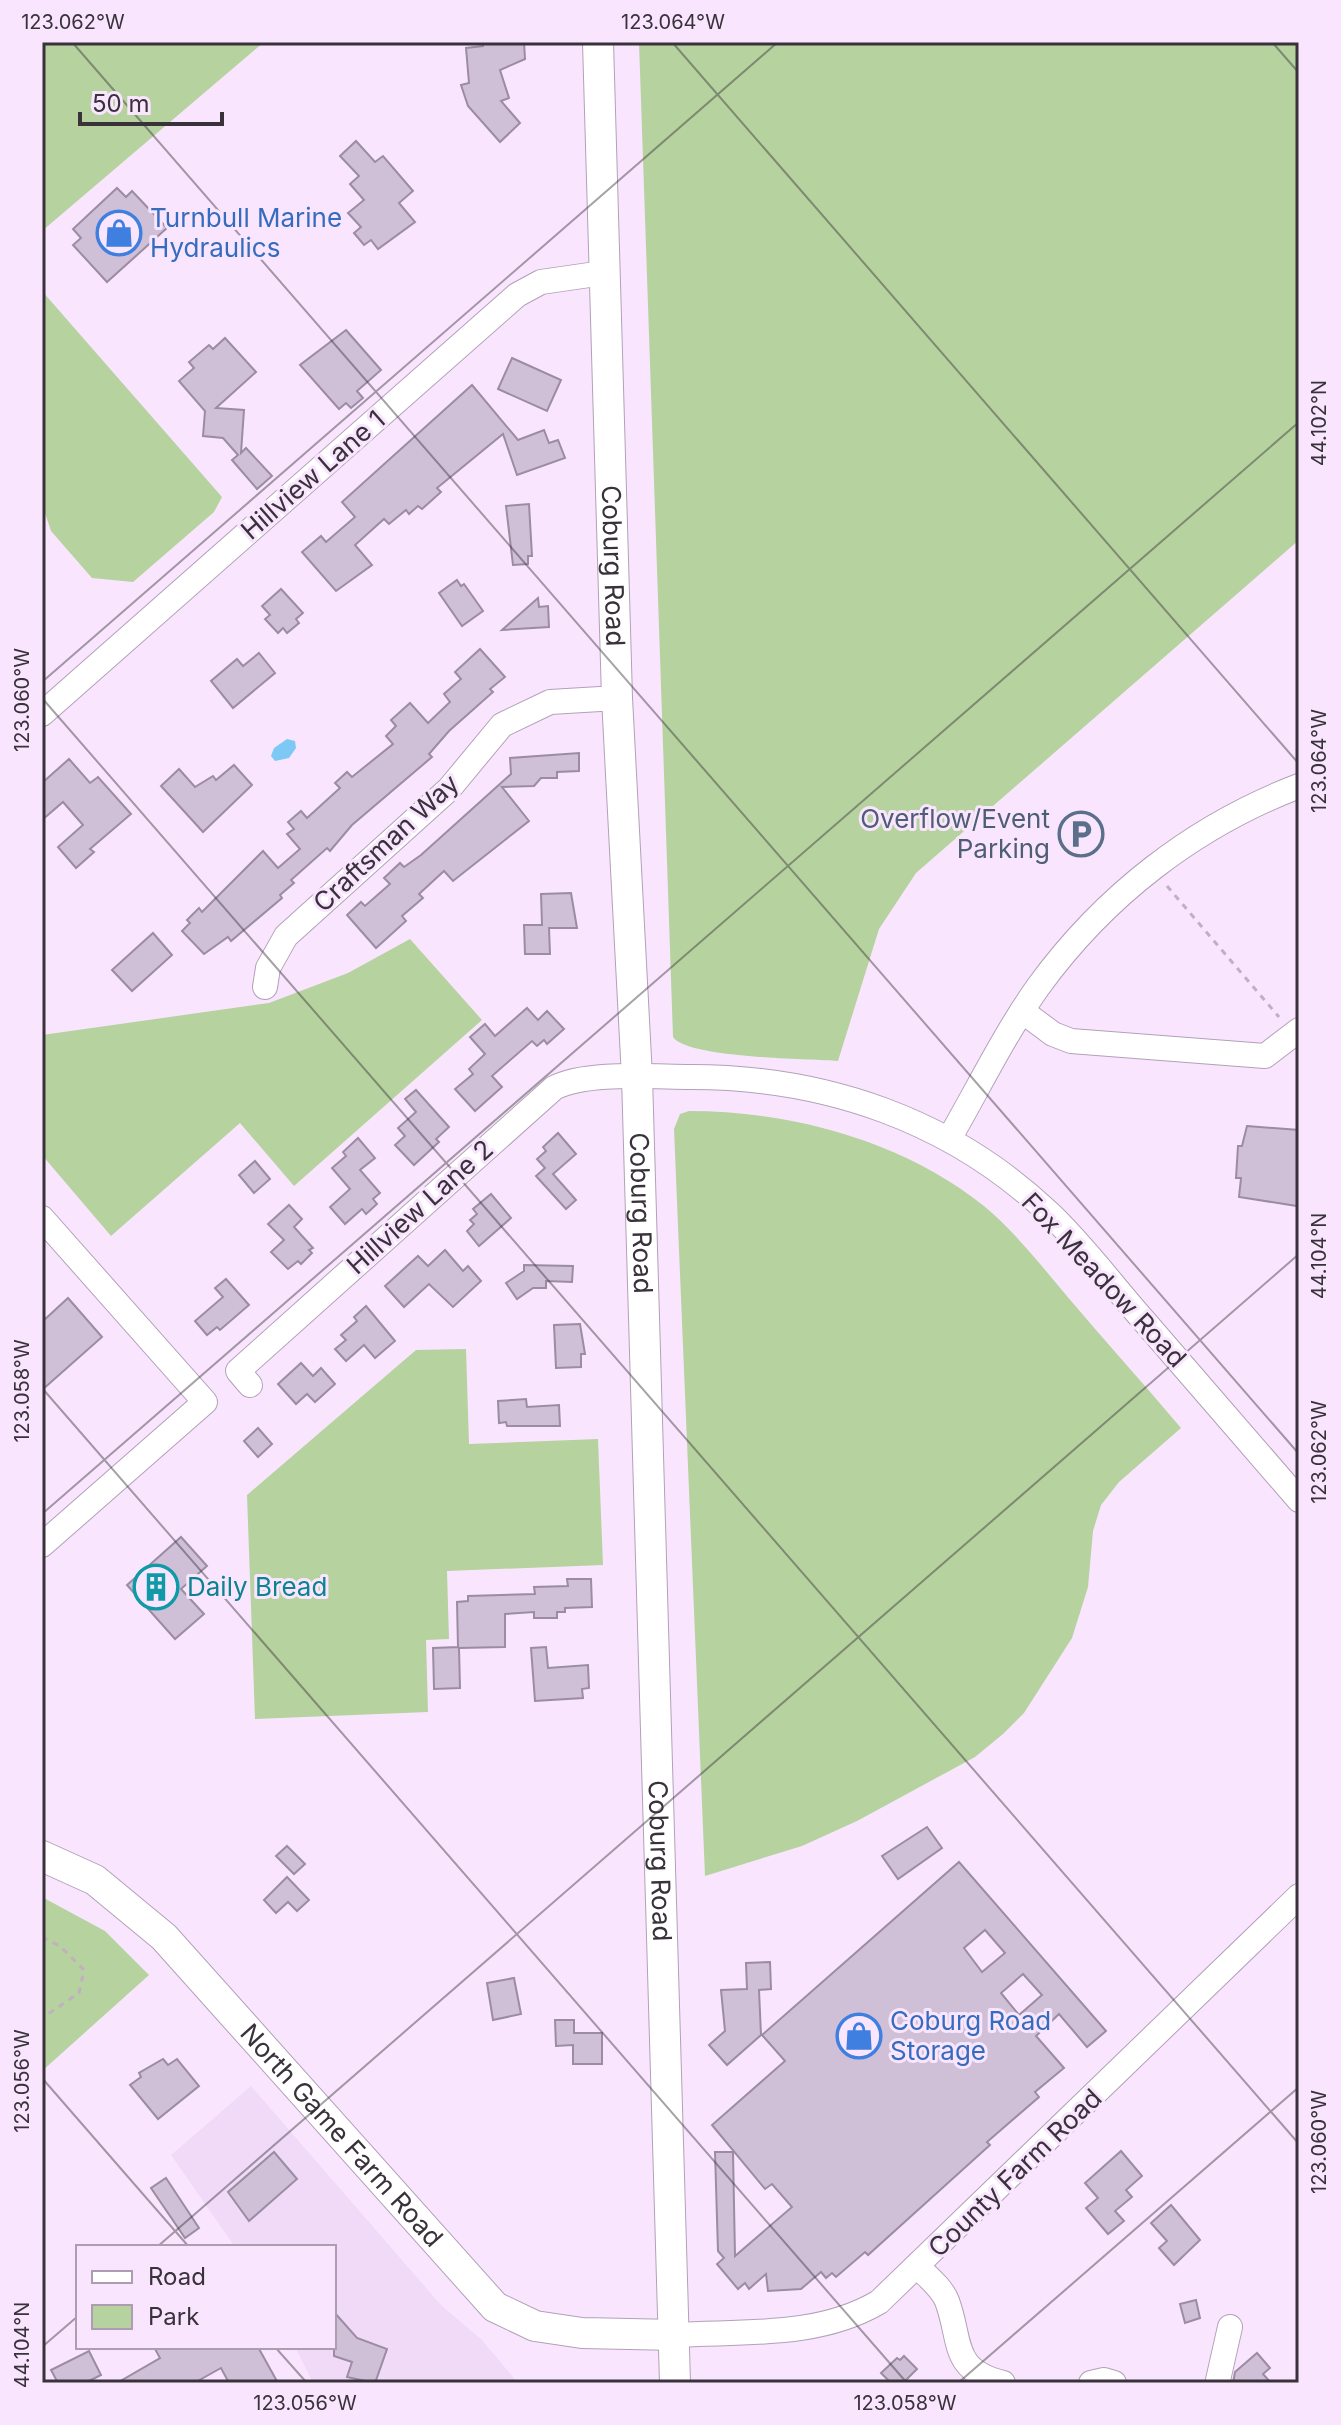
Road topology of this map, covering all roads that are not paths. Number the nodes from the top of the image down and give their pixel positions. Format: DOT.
graph roads {
  1 [pos="598,42"];
  2 [pos="603,273"];
  3 [pos="617,698"];
  4 [pos="42,714"];
  5 [pos="1299,786"];
  6 [pos="265,987"];
  7 [pos="1022,1011"];
  8 [pos="1297,1032"];
  9 [pos="637,1077"];
  10 [pos="949,1139"];
  11 [pos="42,1218"];
  12 [pos="250,1385"];
  13 [pos="1299,1500"];
  14 [pos="42,1545"];
  15 [pos="42,1856"];
  16 [pos="1299,1896"];
  17 [pos="918,2267"];
  18 [pos="1230,2327"];
  19 [pos="676,2335"];
  20 [pos="1218,2380"];
  21 [pos="675,2383"];
  22 [pos="1003,2383"];
  23 [pos="1091,2383"];
  24 [pos="1114,2383"];
  1 -- 2 [label="main road, Coburg Road"];
  2 -- 3 [label="main road, Coburg Road"];
  2 -- 4 [label="street, Hillview Lane 1"];
  3 -- 6 [label="street, Craftsman Way"];
  3 -- 9 [label="main road, Coburg Road"];
  5 -- 7 [label="street"];
  7 -- 8 [label="street"];
  7 -- 10 [label="street"];
  9 -- 10 [label="street, Fox Meadow Road"];
  9 -- 12 [label="street, Hillview Lane 2"];
  9 -- 19 [label="main road, Coburg Road"];
  10 -- 13 [label="street, Fox Meadow Road"];
  11 -- 14 [label="street"];
  15 -- 19 [label="main road, North Game Farm Road"];
  16 -- 17 [label="street, County Farm Road"];
  17 -- 19 [label="street, County Farm Road"];
  17 -- 22 [label="street"];
  18 -- 20 [label="street"];
  19 -- 21 [label="main road, Coburg Road"];
  23 -- 24 [label="street"];
}
